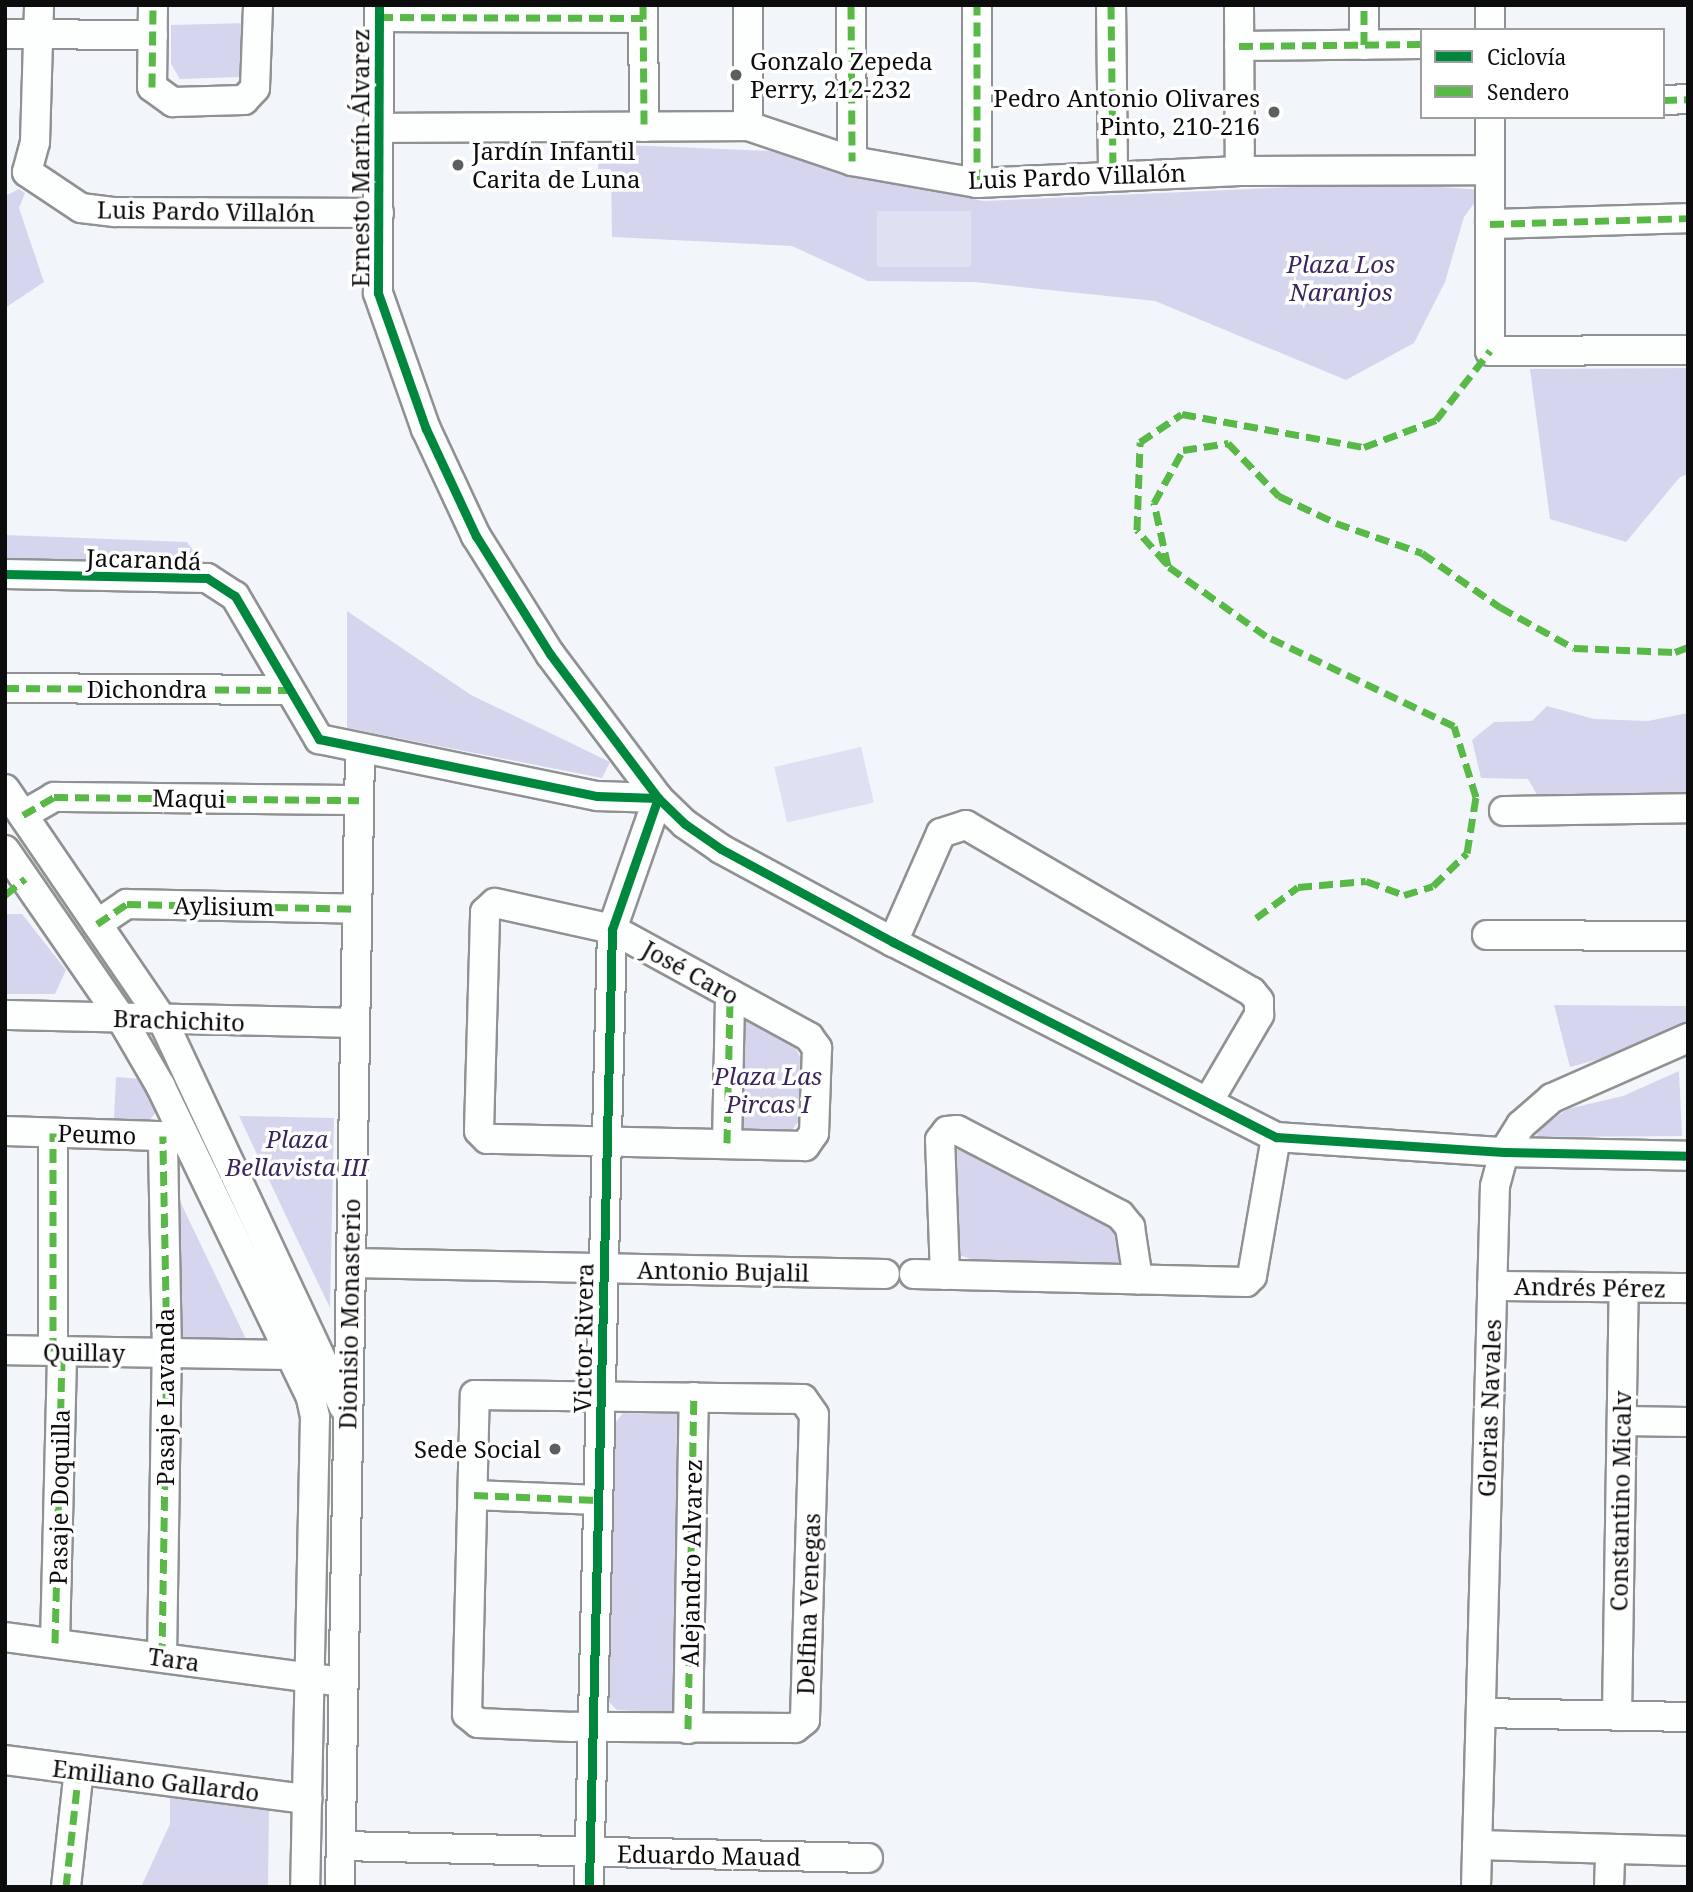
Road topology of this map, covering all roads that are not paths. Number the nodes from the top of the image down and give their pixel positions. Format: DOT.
graph roads {
  1 [pos="39,5"];
  2 [pos="153,5"];
  3 [pos="258,5"];
  4 [pos="748,5"];
  5 [pos="851,5"];
  6 [pos="978,5"];
  7 [pos="1111,5"];
  8 [pos="1239,5"];
  9 [pos="1364,5"];
  10 [pos="1490,5"];
  11 [pos="379,11"];
  12 [pos="643,12"];
  13 [pos="1490,28"];
  14 [pos="5,34"];
  15 [pos="39,34"];
  16 [pos="153,35"];
  17 [pos="1420,44"];
  18 [pos="1364,45"];
  19 [pos="1239,46"];
  20 [pos="1688,99"];
  21 [pos="1665,100"];
  22 [pos="1490,119"];
  23 [pos="748,125"];
  24 [pos="644,127"];
  25 [pos="377,128"];
  26 [pos="852,161"];
  27 [pos="1490,170"];
  28 [pos="1240,171"];
  29 [pos="1113,174"];
  30 [pos="16,177"];
  31 [pos="977,183"];
  32 [pos="379,213"];
  33 [pos="1688,218"];
  34 [pos="1490,224"];
  35 [pos="1688,350"];
  36 [pos="5,574"];
  37 [pos="5,688"];
  38 [pos="289,690"];
  39 [pos="360,750"];
  40 [pos="5,789"];
  41 [pos="658,797"];
  42 [pos="359,800"];
  43 [pos="1688,808"];
  44 [pos="1504,811"];
  45 [pos="23,815"];
  46 [pos="5,850"];
  47 [pos="15,887"];
  48 [pos="357,909"];
  49 [pos="97,923"];
  50 [pos="612,929"];
  51 [pos="1487,935"];
  52 [pos="1688,936"];
  53 [pos="894,942"];
  54 [pos="730,994"];
  55 [pos="5,1015"];
  56 [pos="121,1018"];
  57 [pos="163,1021"];
  58 [pos="353,1023"];
  59 [pos="1688,1038"];
  60 [pos="1208,1102"];
  61 [pos="5,1131"];
  62 [pos="53,1132"];
  63 [pos="176,1137"];
  64 [pos="1276,1137"];
  65 [pos="607,1143"];
  66 [pos="727,1143"];
  67 [pos="1504,1152"];
  68 [pos="1688,1156"];
  69 [pos="352,1263"];
  70 [pos="604,1268"];
  71 [pos="885,1274"];
  72 [pos="914,1274"];
  73 [pos="945,1275"];
  74 [pos="1138,1279"];
  75 [pos="1492,1286"];
  76 [pos="1624,1287"];
  77 [pos="1688,1288"];
  78 [pos="5,1350"];
  79 [pos="58,1351"];
  80 [pos="167,1353"];
  81 [pos="289,1355"];
  82 [pos="601,1395"];
  83 [pos="694,1397"];
  84 [pos="346,1413"];
  85 [pos="1622,1421"];
  86 [pos="1688,1422"];
  87 [pos="474,1495"];
  88 [pos="597,1500"];
  89 [pos="5,1637"];
  90 [pos="55,1643"];
  91 [pos="162,1657"];
  92 [pos="310,1678"];
  93 [pos="343,1682"];
  94 [pos="1481,1713"];
  95 [pos="1617,1716"];
  96 [pos="1688,1717"];
  97 [pos="593,1727"];
  98 [pos="688,1729"];
  99 [pos="5,1760"];
  100 [pos="79,1770"];
  101 [pos="307,1799"];
  102 [pos="1477,1844"];
  103 [pos="341,1846"];
  104 [pos="1610,1849"];
  105 [pos="1688,1851"];
  106 [pos="590,1852"];
  107 [pos="868,1858"];
  108 [pos="66,1887"];
  109 [pos="305,1887"];
  110 [pos="340,1887"];
  111 [pos="589,1887"];
  112 [pos="1476,1887"];
  113 [pos="1609,1887"];
  1 -- 15 [label="street"];
  2 -- 16 [label="street"];
  3 -- 16 [label="street"];
  4 -- 23 [label="street"];
  5 -- 26 [label="street"];
  6 -- 31 [label="street"];
  7 -- 29 [label="street"];
  8 -- 19 [label="street"];
  9 -- 18 [label="street"];
  10 -- 13 [label="street"];
  11 -- 12 [label="street"];
  11 -- 25 [label="street, Ernesto Marín Álvarez"];
  12 -- 24 [label="street"];
  14 -- 15 [label="street"];
  15 -- 16 [label="street"];
  15 -- 30 [label="street"];
  17 -- 18 [label="street"];
  18 -- 19 [label="street"];
  19 -- 28 [label="street"];
  20 -- 21 [label="street"];
  22 -- 27 [label="street"];
  23 -- 24 [label="street, Luis Pardo Villalón"];
  23 -- 26 [label="street, Luis Pardo Villalón"];
  24 -- 25 [label="street, Luis Pardo Villalón"];
  25 -- 32 [label="street, Ernesto Marín Álvarez"];
  26 -- 31 [label="street, Luis Pardo Villalón"];
  27 -- 28 [label="street, Luis Pardo Villalón"];
  27 -- 34 [label="street"];
  28 -- 29 [label="street, Luis Pardo Villalón"];
  29 -- 31 [label="street, Luis Pardo Villalón"];
  30 -- 32 [label="street, Luis Pardo Villalón"];
  32 -- 41 [label="street, Ernesto Marín Álvarez"];
  33 -- 34 [label="street"];
  34 -- 35 [label="street"];
  36 -- 38 [label="street, Jacarandá"];
  37 -- 38 [label="street, Dichondra"];
  38 -- 39 [label="street, Jacarandá"];
  39 -- 41 [label="street"];
  39 -- 42 [label="street, Dionisio Monasterio"];
  40 -- 45 [label="street"];
  41 -- 50 [label="street, Victor Rivera"];
  41 -- 53 [label="street, Ernesto Marín Álvarez"];
  42 -- 45 [label="street, Maqui"];
  42 -- 48 [label="street, Dionisio Monasterio"];
  43 -- 44 [label="street"];
  45 -- 49 [label="street"];
  46 -- 47 [label="street, Dionisio Monasterio"];
  47 -- 56 [label="street, Dionisio Monasterio"];
  48 -- 49 [label="street, Aylisium"];
  48 -- 58 [label="street, Dionisio Monasterio"];
  49 -- 57 [label="street"];
  50 -- 54 [label="street, José Caro"];
  50 -- 65 [label="street, Victor Rivera"];
  50 -- 65 [label="street, José Caro"];
  51 -- 52 [label="street"];
  53 -- 60 [label="street, Ernesto Marín Álvarez"];
  53 -- 60 [label="street"];
  54 -- 66 [label="street"];
  54 -- 66 [label="street, José Caro"];
  55 -- 56 [label="street, Brachichito"];
  56 -- 57 [label="street, Brachichito"];
  56 -- 63 [label="street, Dionisio Monasterio"];
  57 -- 58 [label="street, Brachichito"];
  57 -- 84 [label="street"];
  58 -- 69 [label="street, Dionisio Monasterio"];
  59 -- 67 [label="street, Glorias Navales"];
  60 -- 64 [label="street, Ernesto Marín Álvarez"];
  61 -- 62 [label="street, Peumo"];
  62 -- 63 [label="street, Peumo"];
  62 -- 79 [label="street, Pasaje Doquilla"];
  63 -- 80 [label="street, Pasaje Lavanda"];
  63 -- 81 [label="street, Dionisio Monasterio"];
  64 -- 67 [label="street"];
  64 -- 74 [label="street"];
  65 -- 66 [label="street, José Caro"];
  65 -- 70 [label="street, Victor Rivera"];
  67 -- 68 [label="street"];
  67 -- 75 [label="street, Glorias Navales"];
  69 -- 70 [label="street, Antonio Bujalil"];
  69 -- 84 [label="street, Dionisio Monasterio"];
  70 -- 71 [label="street, Antonio Bujalil"];
  70 -- 82 [label="street, Victor Rivera"];
  72 -- 73 [label="street"];
  73 -- 74 [label="street"];
  73 -- 74 [label="street"];
  75 -- 76 [label="street, Andrés Pérez"];
  75 -- 94 [label="street, Glorias Navales"];
  76 -- 77 [label="street, Andrés Pérez"];
  76 -- 85 [label="street, Constantino Micalv"];
  78 -- 79 [label="street, Quillay"];
  79 -- 80 [label="street, Quillay"];
  79 -- 90 [label="street, Pasaje Doquilla"];
  80 -- 81 [label="street, Quillay"];
  80 -- 91 [label="street, Pasaje Lavanda"];
  81 -- 92 [label="street, Dionisio Monasterio"];
  82 -- 83 [label="street, Delfina Venegas"];
  82 -- 87 [label="street, Delfina Venegas"];
  82 -- 88 [label="street, Victor Rivera"];
  83 -- 98 [label="street, Alejandro Alvarez"];
  83 -- 98 [label="street, Delfina Venegas"];
  84 -- 93 [label="street, Dionisio Monasterio"];
  85 -- 86 [label="street"];
  85 -- 95 [label="street, Constantino Micalv"];
  87 -- 88 [label="street"];
  87 -- 97 [label="street, Delfina Venegas"];
  88 -- 97 [label="street, Victor Rivera"];
  89 -- 90 [label="street, Tara"];
  90 -- 91 [label="street, Tara"];
  91 -- 92 [label="street, Tara"];
  92 -- 93 [label="street, Tara"];
  92 -- 101 [label="street, Dionisio Monasterio"];
  93 -- 103 [label="street, Dionisio Monasterio"];
  94 -- 95 [label="street"];
  94 -- 102 [label="street, Glorias Navales"];
  95 -- 96 [label="street"];
  97 -- 98 [label="street, Delfina Venegas"];
  97 -- 106 [label="street, Victor Rivera"];
  99 -- 100 [label="street, Emiliano Gallardo"];
  100 -- 101 [label="street, Emiliano Gallardo"];
  100 -- 108 [label="street"];
  101 -- 109 [label="street, Dionisio Monasterio"];
  102 -- 104 [label="street"];
  102 -- 112 [label="street, Glorias Navales"];
  103 -- 106 [label="street, Eduardo Mauad"];
  103 -- 110 [label="street, Dionisio Monasterio"];
  104 -- 105 [label="street"];
  104 -- 113 [label="street"];
  106 -- 107 [label="street, Eduardo Mauad"];
  106 -- 111 [label="street, Victor Rivera"];
}
